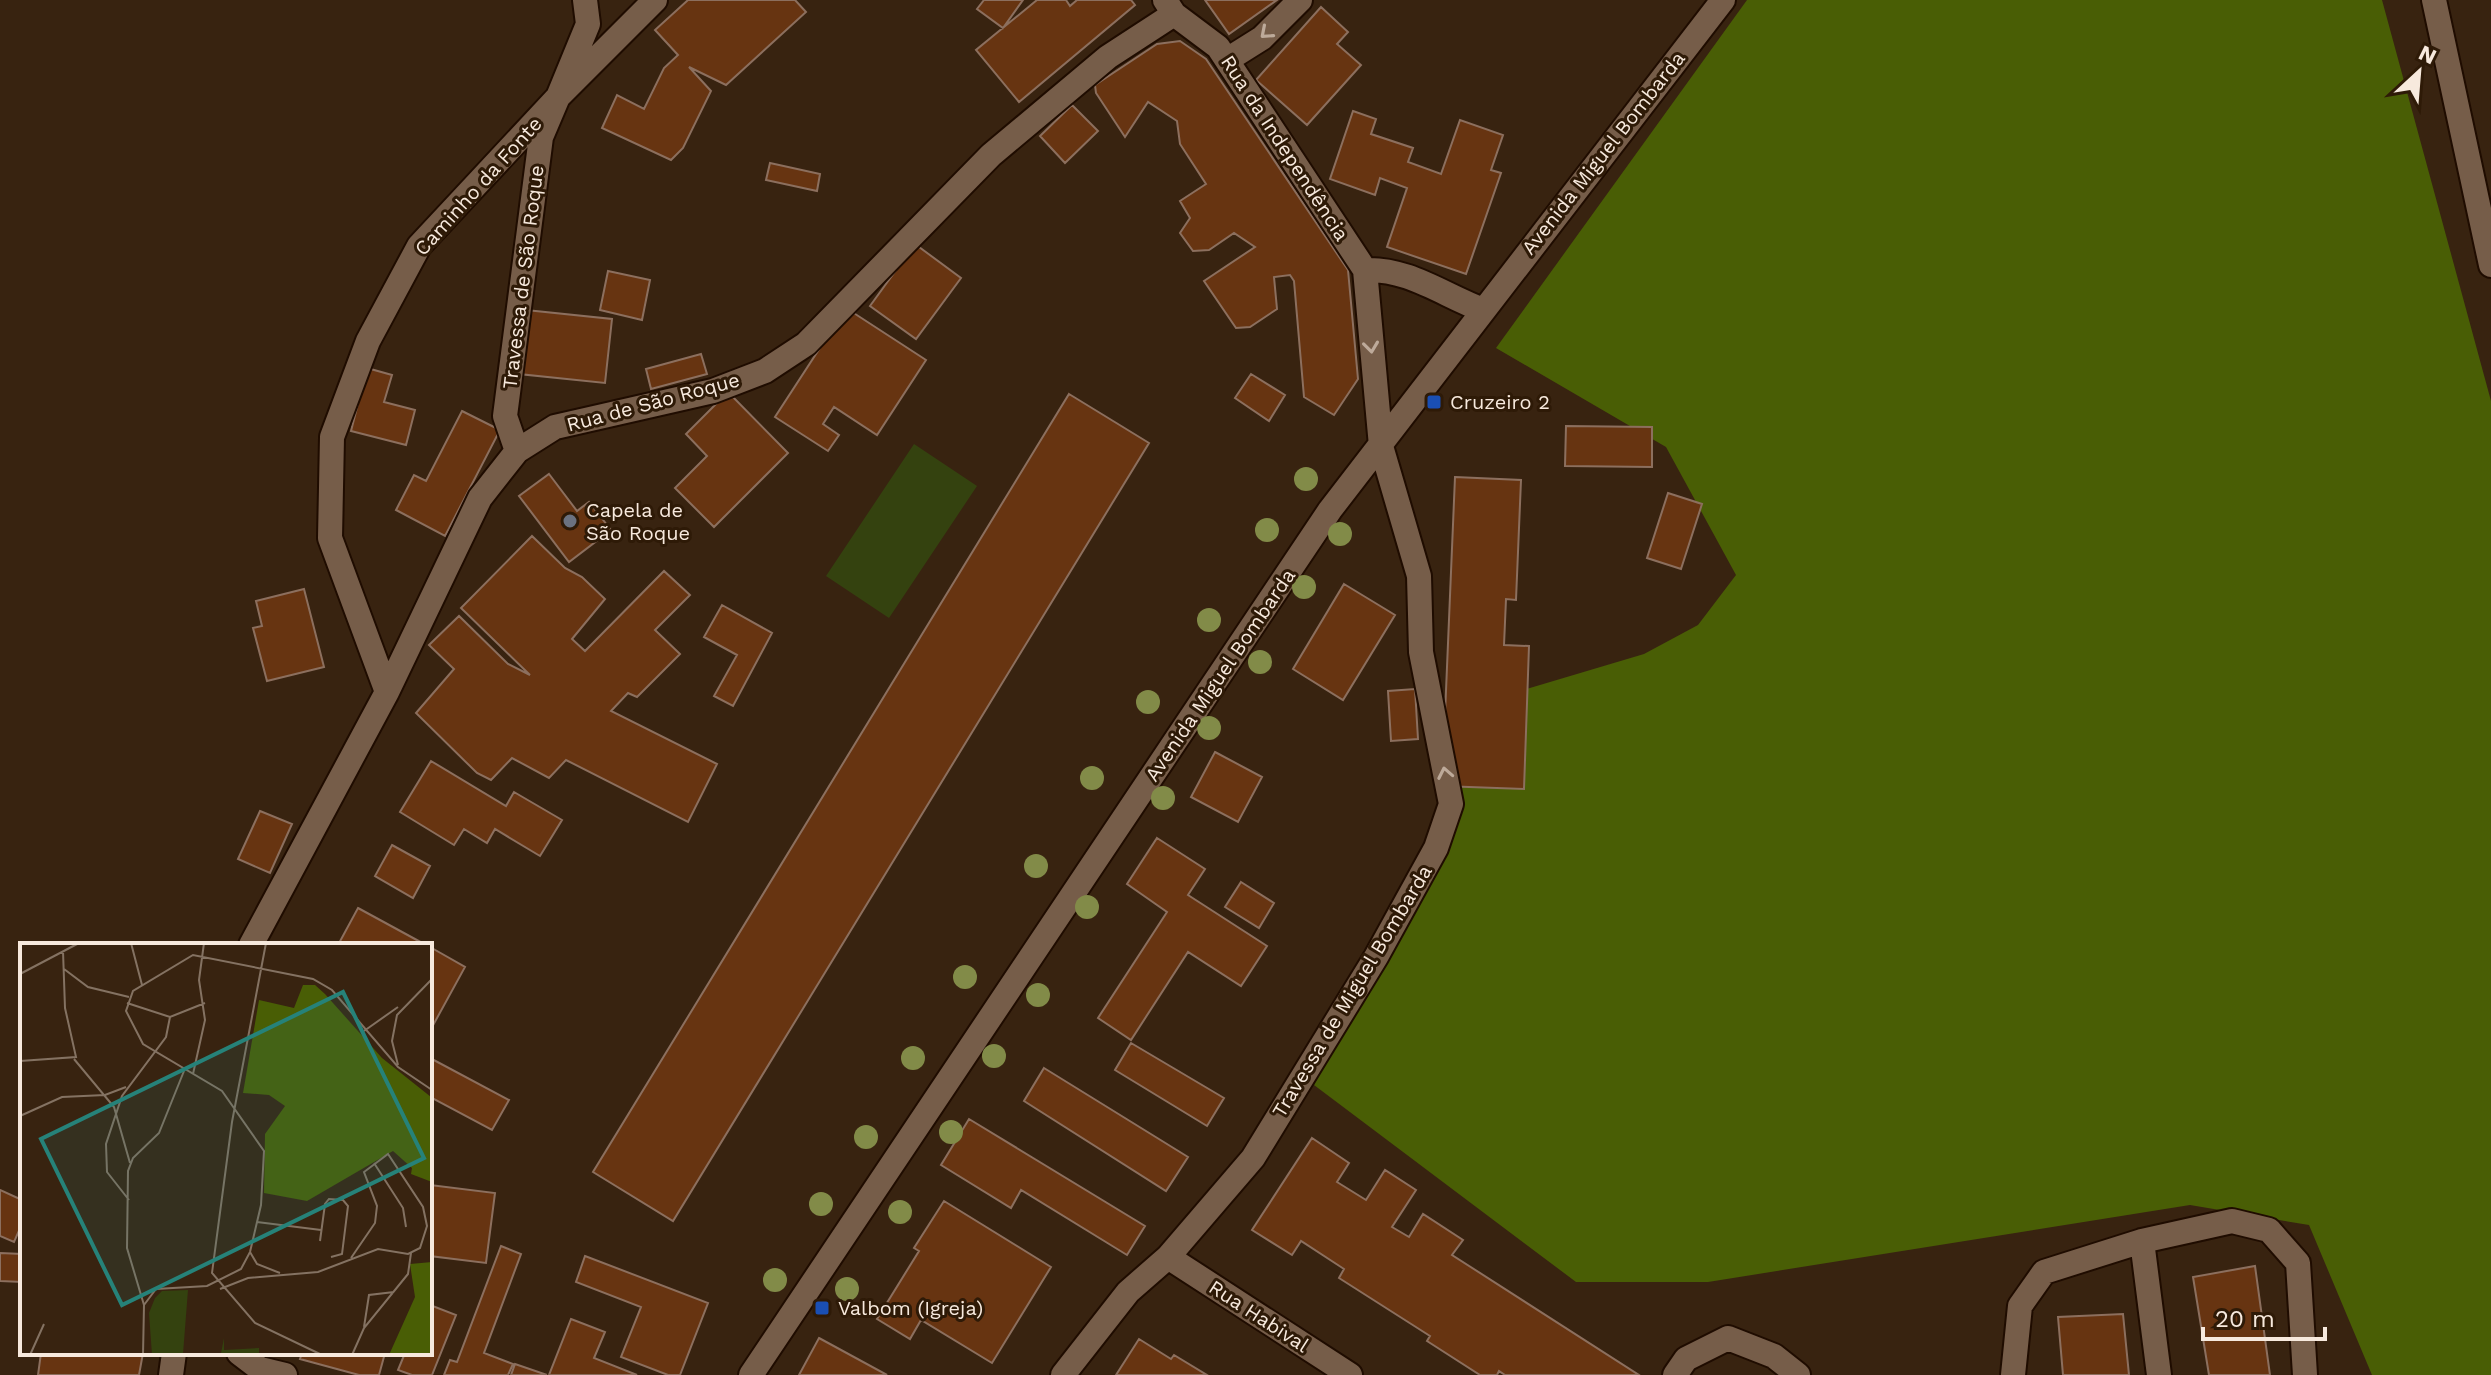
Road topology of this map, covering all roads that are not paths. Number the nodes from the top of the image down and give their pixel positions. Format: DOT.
graph roads {
  1 [pos="585,0"];
  2 [pos="655,0"];
  3 [pos="1300,0"];
  4 [pos="1723,0"];
  5 [pos="2434,0"];
  6 [pos="1169,7"];
  7 [pos="1227,60"];
  8 [pos="558,97"];
  9 [pos="2491,265"];
  10 [pos="1365,270"];
  11 [pos="1483,310"];
  12 [pos="1381,446"];
  13 [pos="517,451"];
  14 [pos="387,692"];
  15 [pos="252,943"];
  16 [pos="2142,1241"];
  17 [pos="1168,1257"];
  18 [pos="174,1355"];
  19 [pos="242,1355"];
  20 [pos="171,1375"];
  21 [pos="282,1375"];
  22 [pos="751,1375"];
  23 [pos="1063,1375"];
  24 [pos="1350,1375"];
  25 [pos="1675,1375"];
  26 [pos="1798,1375"];
  27 [pos="2013,1375"];
  28 [pos="2159,1375"];
  29 [pos="2305,1375"];
  1 -- 8 [label="street, Caminho da Fonte"];
  2 -- 8 [label="street, Travessa de São Roque"];
  3 -- 7 [label="street, one-way"];
  4 -- 11 [label="street, Avenida Miguel Bombarda"];
  5 -- 9 [label="street"];
  6 -- 7 [label="street, Rua da Independência"];
  6 -- 13 [label="street, Rua de São Roque"];
  7 -- 10 [label="street, Rua da Independência"];
  8 -- 13 [label="street, Travessa de São Roque"];
  8 -- 14 [label="street, Caminho da Fonte"];
  10 -- 11 [label="street"];
  10 -- 12 [label="street, Rua da Independência, one-way"];
  11 -- 12 [label="street, Avenida Miguel Bombarda"];
  17 -- 12 [label="street, Travessa de Miguel Bombarda, one-way"];
  12 -- 22 [label="street, Avenida Miguel Bombarda"];
  13 -- 14 [label="street, Rua de São Roque"];
  14 -- 15 [label="street, Rua de São Roque"];
  16 -- 27 [label="street"];
  16 -- 28 [label="street"];
  16 -- 29 [label="street"];
  17 -- 23 [label="street, Travessa de Miguel Bombarda"];
  17 -- 24 [label="street, Rua Habival"];
  18 -- 20 [label="street"];
  19 -- 21 [label="street"];
  25 -- 26 [label="street"];
}
